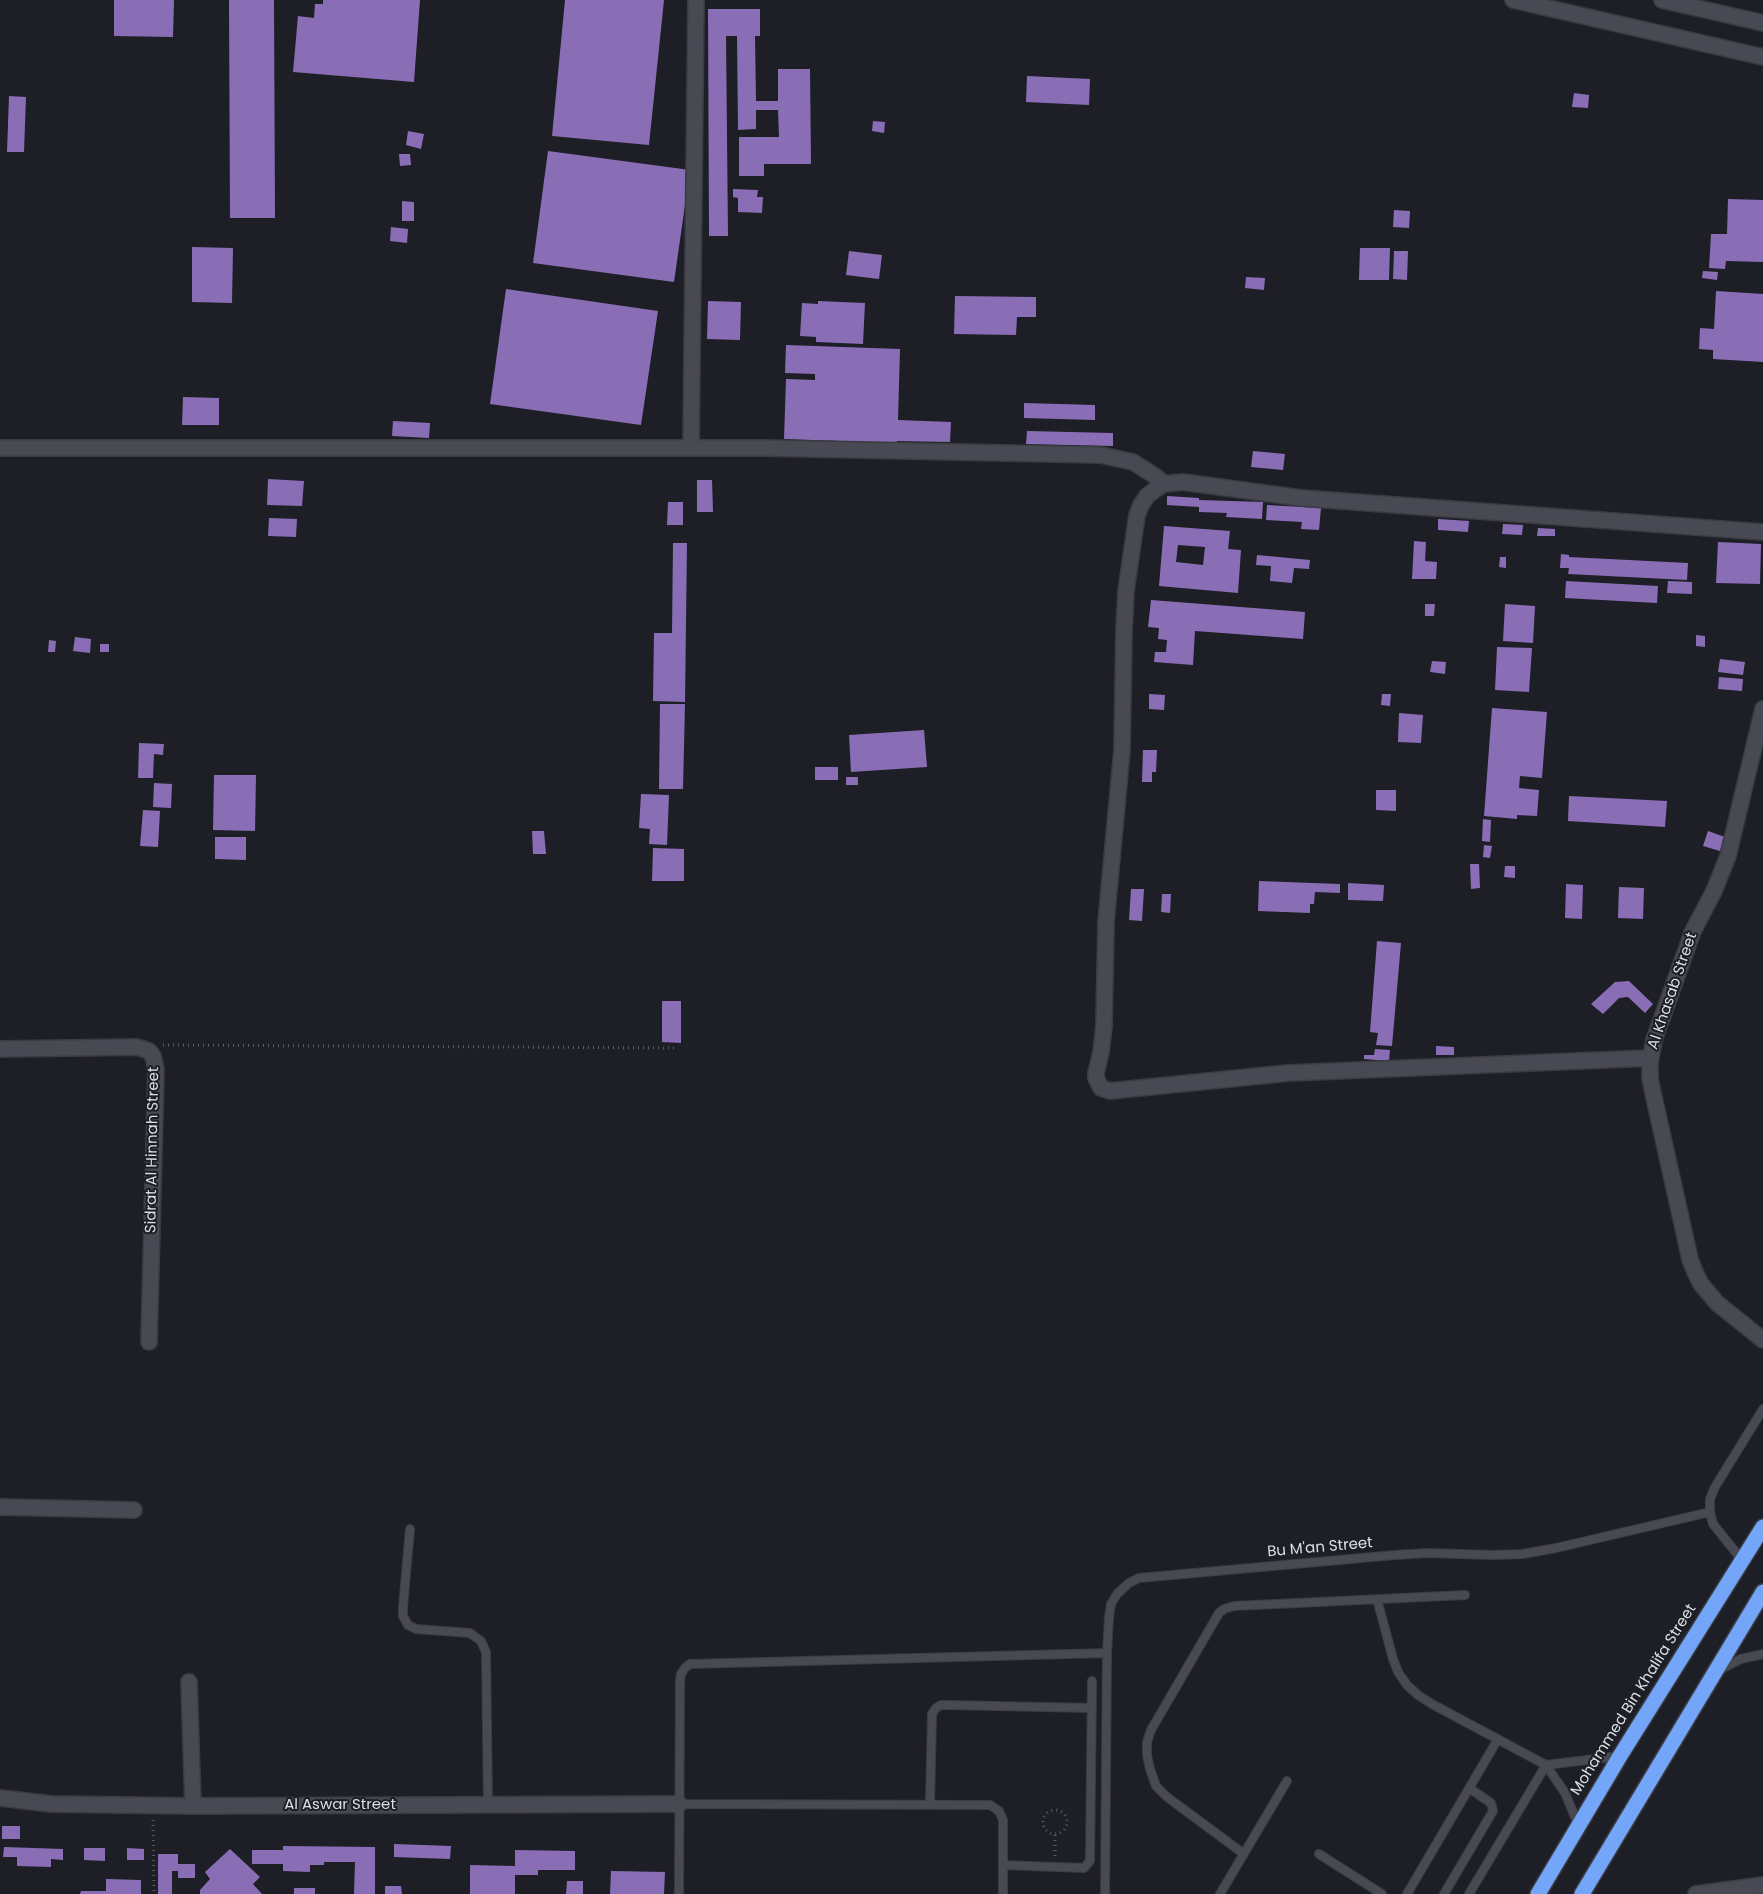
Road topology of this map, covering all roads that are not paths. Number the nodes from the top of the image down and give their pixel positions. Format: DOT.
graph roads {
  1 [pos="696,0"];
  2 [pos="1513,0"];
  3 [pos="1662,0"];
  4 [pos="1763,23"];
  5 [pos="1763,57"];
  6 [pos="0,448"];
  7 [pos="691,448"];
  8 [pos="1164,484"];
  9 [pos="1763,532"];
  10 [pos="1763,709"];
  11 [pos="0,1050"];
  12 [pos="1650,1058"];
  13 [pos="1763,1340"];
  14 [pos="149,1342"];
  15 [pos="1763,1408"];
  16 [pos="0,1507"];
  17 [pos="134,1510"];
  18 [pos="1710,1512"];
  19 [pos="1763,1527"];
  20 [pos="410,1529"];
  21 [pos="1742,1560"];
  22 [pos="1763,1592"];
  23 [pos="1465,1595"];
  24 [pos="1377,1599"];
  25 [pos="1107,1653"];
  26 [pos="1763,1654"];
  27 [pos="1715,1672"];
  28 [pos="1092,1681"];
  29 [pos="189,1682"];
  30 [pos="1092,1708"];
  31 [pos="1498,1739"];
  32 [pos="1620,1756"];
  33 [pos="1546,1764"];
  34 [pos="1287,1781"];
  35 [pos="1470,1788"];
  36 [pos="0,1798"];
  37 [pos="488,1804"];
  38 [pos="679,1804"];
  39 [pos="930,1804"];
  40 [pos="193,1806"];
  41 [pos="1578,1824"];
  42 [pos="1244,1854"];
  43 [pos="1319,1854"];
  44 [pos="1003,1865"];
  45 [pos="1763,1885"];
  46 [pos="679,1894"];
  47 [pos="1003,1894"];
  48 [pos="1105,1894"];
  49 [pos="1220,1894"];
  50 [pos="1382,1894"];
  51 [pos="1407,1894"];
  52 [pos="1444,1894"];
  53 [pos="1469,1894"];
  54 [pos="1538,1894"];
  55 [pos="1582,1894"];
  56 [pos="1696,1894"];
  1 -- 7 [label="street"];
  2 -- 5 [label="street"];
  3 -- 4 [label="street"];
  6 -- 7 [label="street"];
  7 -- 8 [label="street"];
  8 -- 9 [label="street"];
  8 -- 12 [label="street"];
  10 -- 12 [label="street, Al Khasab Street"];
  11 -- 14 [label="street, Sidrat Al Hinnah Street"];
  12 -- 13 [label="street, Al Khasab Street"];
  15 -- 18 [label="lane"];
  16 -- 17 [label="street"];
  18 -- 21 [label="lane"];
  18 -- 25 [label="lane, Bu M'an Street"];
  19 -- 21 [label="highway, Mohammed Bin Khalifa Street"];
  20 -- 37 [label="lane"];
  21 -- 32 [label="highway, Mohammed Bin Khalifa Street"];
  22 -- 27 [label="highway"];
  23 -- 24 [label="lane"];
  24 -- 31 [label="lane"];
  24 -- 42 [label="lane"];
  25 -- 38 [label="lane"];
  25 -- 48 [label="lane, Bu M'an Street"];
  26 -- 27 [label="lane"];
  27 -- 55 [label="highway"];
  28 -- 30 [label="lane"];
  29 -- 40 [label="street"];
  30 -- 39 [label="lane"];
  30 -- 44 [label="lane"];
  31 -- 33 [label="lane"];
  31 -- 35 [label="lane"];
  32 -- 33 [label="lane"];
  32 -- 41 [label="highway, Mohammed Bin Khalifa Street"];
  33 -- 41 [label="lane"];
  33 -- 53 [label="lane"];
  34 -- 42 [label="lane"];
  35 -- 51 [label="lane"];
  35 -- 52 [label="lane"];
  36 -- 40 [label="street, Al Aswar Street"];
  37 -- 38 [label="street, Al Aswar Street"];
  37 -- 40 [label="street, Al Aswar Street"];
  38 -- 39 [label="lane"];
  38 -- 46 [label="lane"];
  39 -- 44 [label="lane"];
  41 -- 54 [label="highway, Mohammed Bin Khalifa Street"];
  42 -- 49 [label="lane"];
  43 -- 50 [label="lane"];
  44 -- 47 [label="lane"];
  45 -- 56 [label="street"];
}
